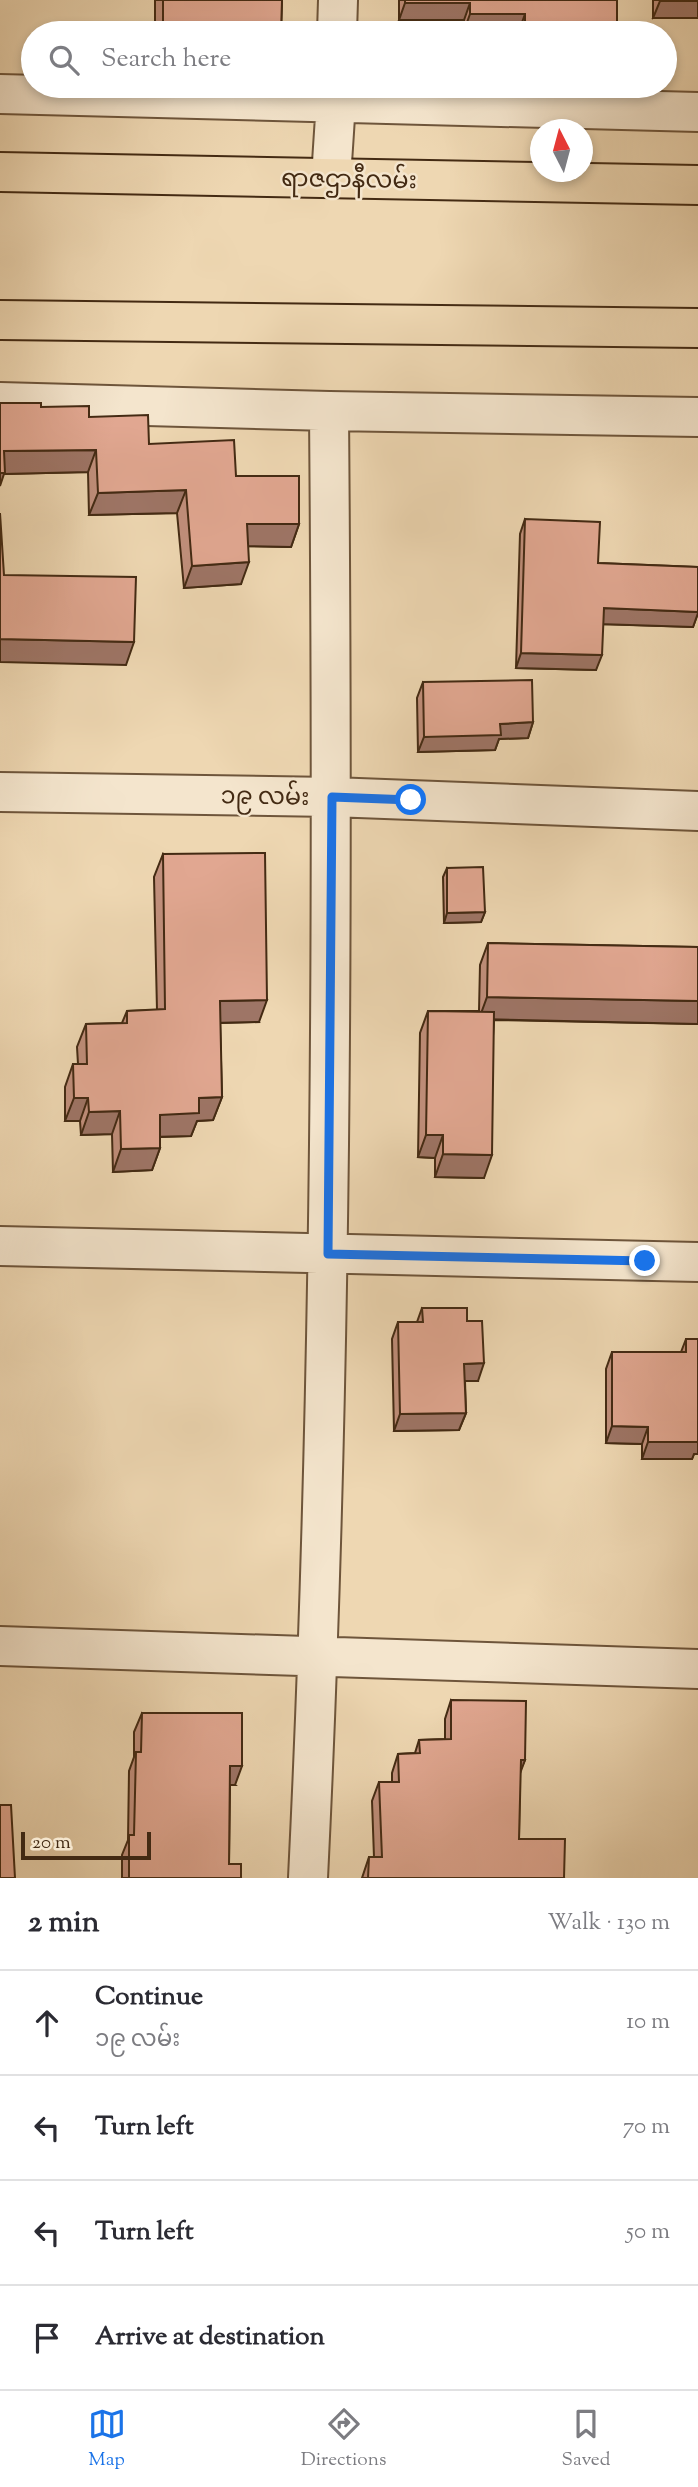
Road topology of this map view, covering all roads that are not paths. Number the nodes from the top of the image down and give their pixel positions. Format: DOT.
graph roads {
  1 [pos="338,0"];
  2 [pos="337,21"];
  3 [pos="0,94"];
  4 [pos="21,94"];
  5 [pos="337,98"];
  6 [pos="413,98"];
  7 [pos="698,113"];
  8 [pos="0,172"];
  9 [pos="331,178"];
  10 [pos="698,185"];
  11 [pos="0,320"];
  12 [pos="698,328"];
  13 [pos="0,402"];
  14 [pos="329,411"];
  15 [pos="698,417"];
  16 [pos="0,792"];
  17 [pos="332,797"];
  18 [pos="698,811"];
  19 [pos="0,1246"];
  20 [pos="328,1254"];
  21 [pos="698,1262"];
  22 [pos="0,1646"];
  23 [pos="319,1656"];
  24 [pos="698,1669"];
  25 [pos="308,1878"];
  1 -- 2 [label="street"];
  3 -- 4 [label="street"];
  5 -- 9 [label="street"];
  6 -- 7 [label="street"];
  8 -- 9 [label="main road, ရာဇဌာနီလမ်း"];
  9 -- 10 [label="main road, ရာဇဌာနီလမ်း"];
  11 -- 12 [label="main road"];
  13 -- 14 [label="street"];
  14 -- 15 [label="street"];
  14 -- 17 [label="street"];
  16 -- 17 [label="street, ၁၉ လမ်း"];
  17 -- 18 [label="street, ၁၉ လမ်း"];
  17 -- 20 [label="street"];
  19 -- 20 [label="street"];
  20 -- 21 [label="street"];
  20 -- 23 [label="street"];
  22 -- 23 [label="street"];
  23 -- 24 [label="street"];
  23 -- 25 [label="street"];
}
